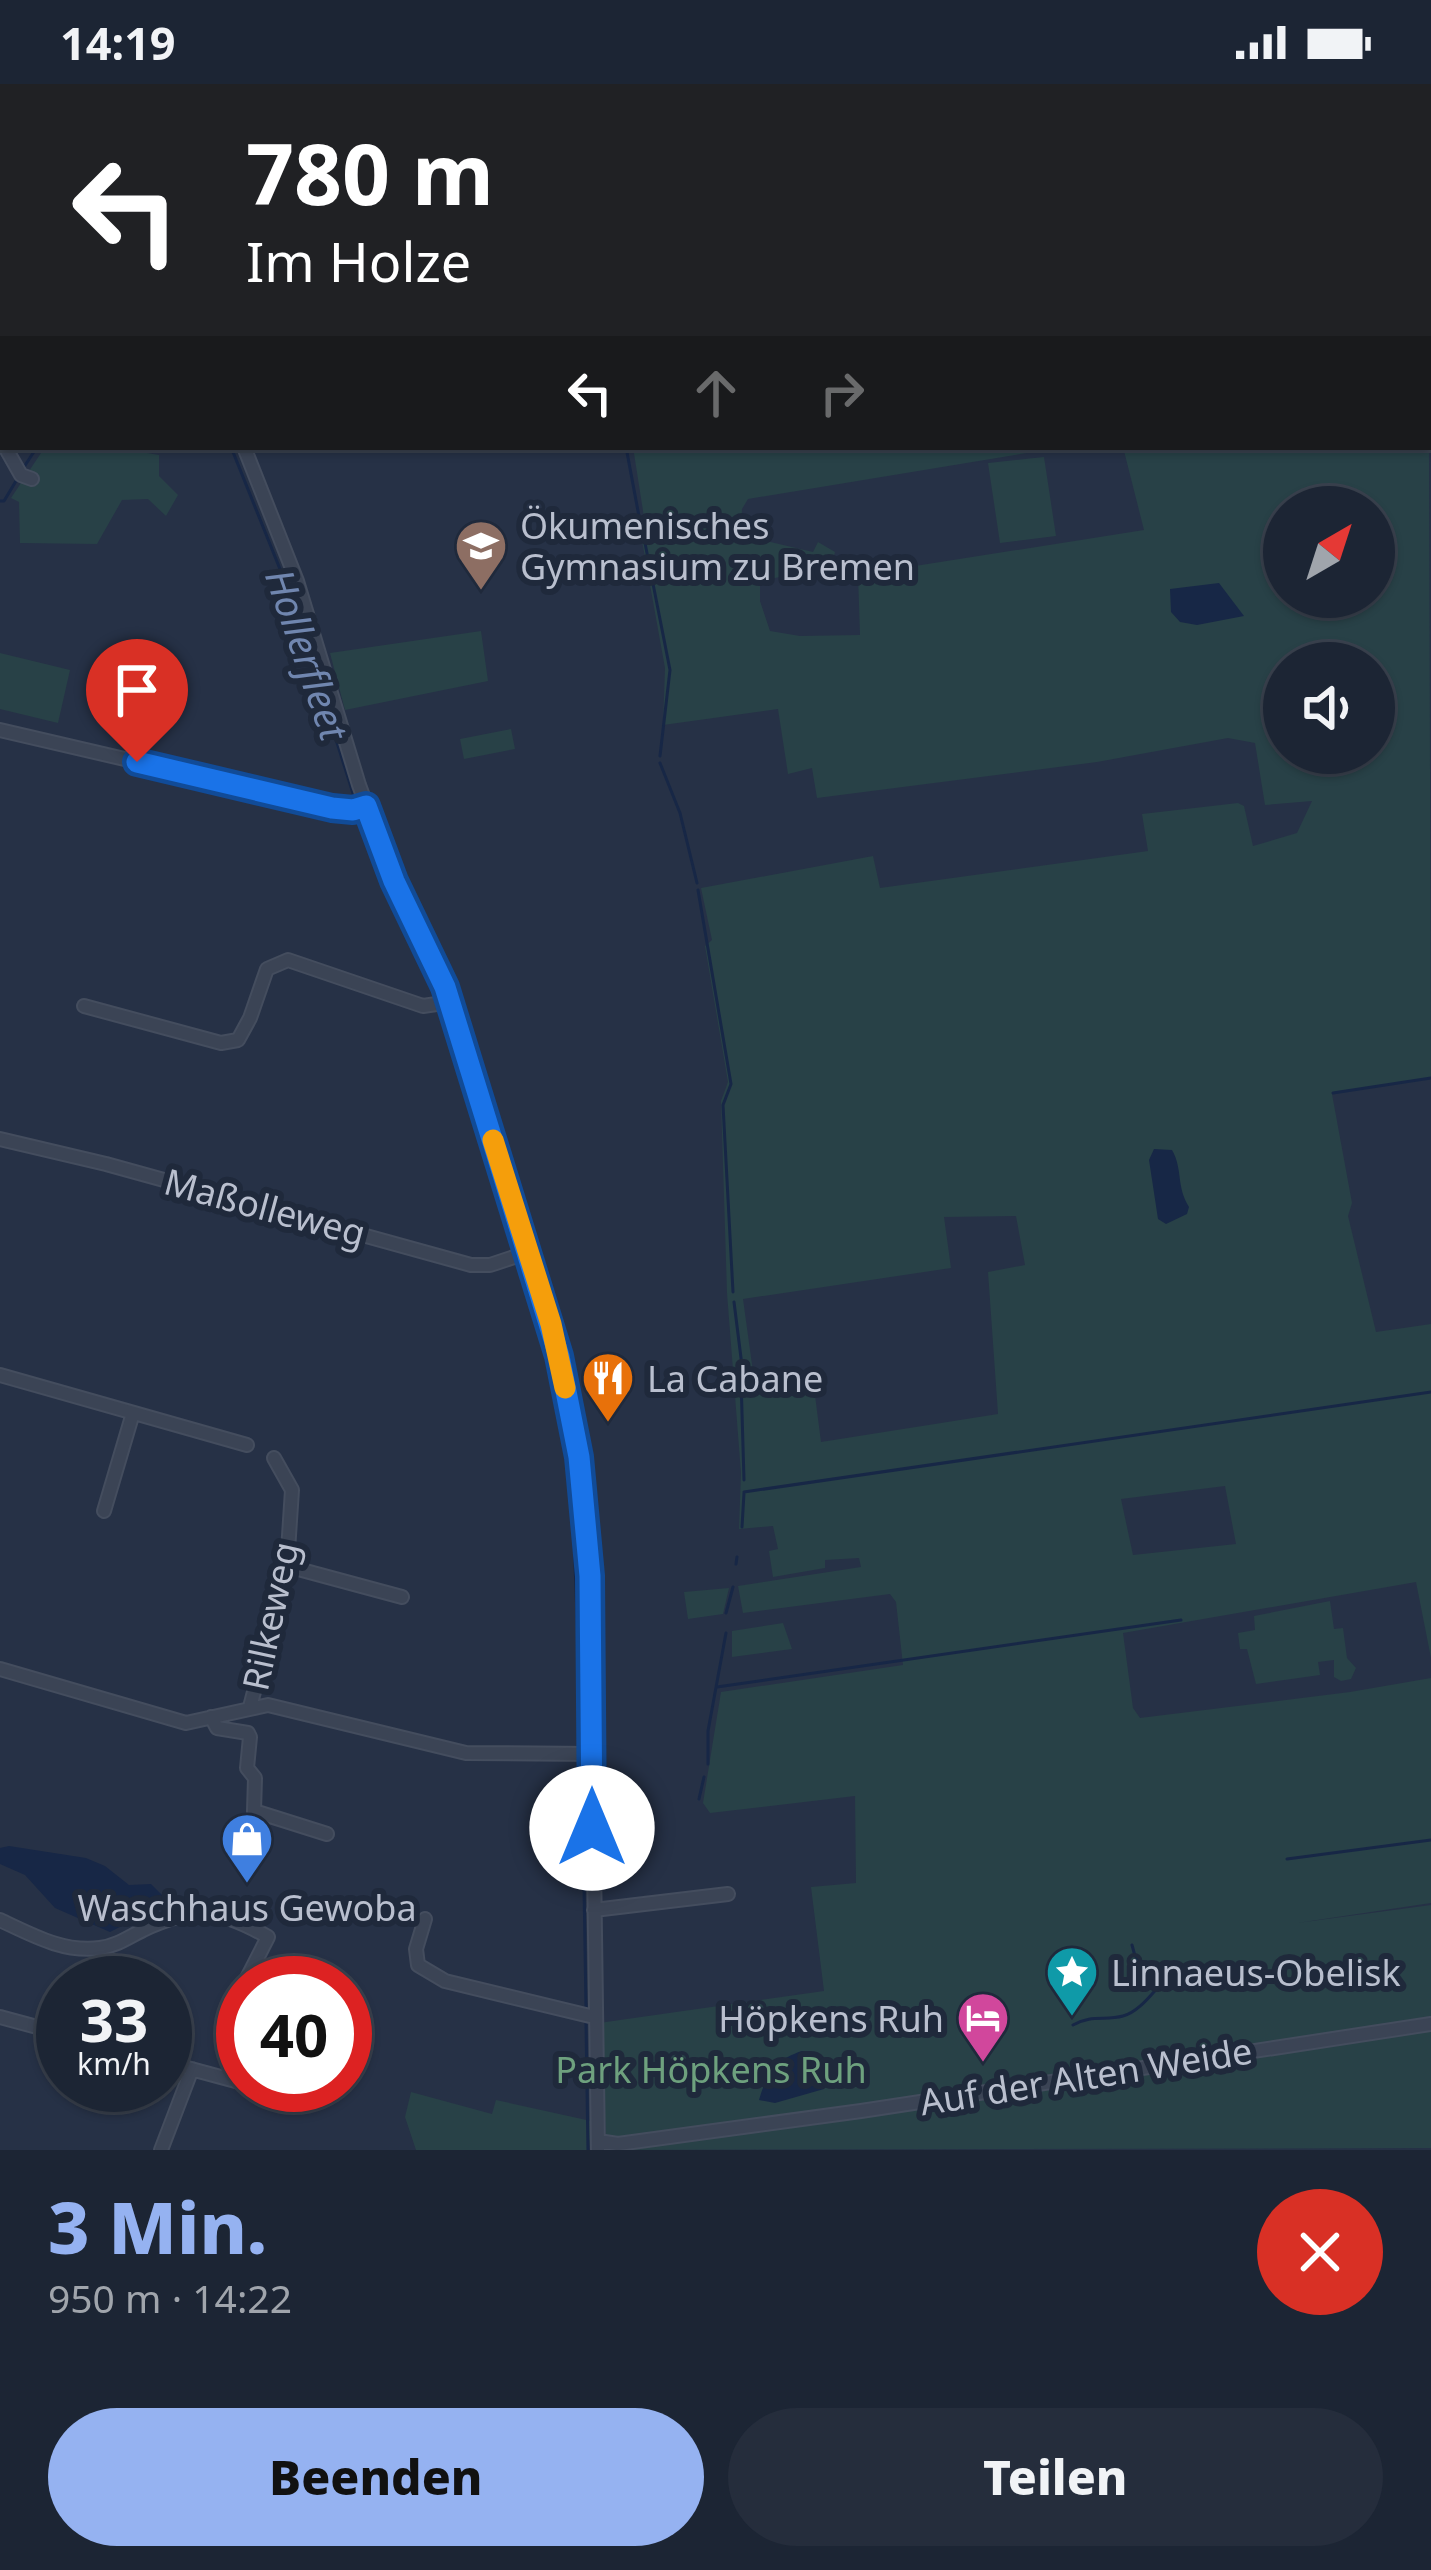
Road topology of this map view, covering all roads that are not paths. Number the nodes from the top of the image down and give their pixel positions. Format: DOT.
graph roads {
  1 [pos="7,450"];
  2 [pos="245,450"];
  3 [pos="32,479"];
  4 [pos="0,730"];
  5 [pos="360,808"];
  6 [pos="450,1002"];
  7 [pos="84,1006"];
  8 [pos="0,1138"];
  9 [pos="530,1252"];
  10 [pos="0,1375"];
  11 [pos="133,1412"];
  12 [pos="247,1444"];
  13 [pos="274,1458"];
  14 [pos="104,1511"];
  15 [pos="287,1566"];
  16 [pos="402,1598"];
  17 [pos="0,1669"];
  18 [pos="250,1707"];
  19 [pos="212,1717"];
  20 [pos="592,1754"];
  21 [pos="327,1834"];
  22 [pos="728,1894"];
  23 [pos="594,1910"];
  24 [pos="425,1919"];
  25 [pos="0,1921"];
  26 [pos="258,1956"];
  27 [pos="0,2017"];
  28 [pos="594,2017"];
  29 [pos="1431,2024"];
  30 [pos="36,2027"];
  31 [pos="192,2069"];
  32 [pos="216,2076"];
  33 [pos="176,2112"];
  34 [pos="598,2146"];
  35 [pos="161,2150"];
  1 -- 3 [label="street"];
  2 -- 5 [label="street"];
  4 -- 5 [label="street"];
  5 -- 6 [label="street"];
  6 -- 7 [label="street"];
  6 -- 9 [label="street"];
  8 -- 9 [label="street, Maßolleweg"];
  9 -- 20 [label="street"];
  10 -- 11 [label="street"];
  11 -- 12 [label="street"];
  11 -- 14 [label="street"];
  13 -- 15 [label="street, Rilkeweg"];
  15 -- 16 [label="street"];
  15 -- 18 [label="street, Rilkeweg"];
  17 -- 19 [label="street"];
  18 -- 19 [label="street"];
  18 -- 20 [label="street"];
  19 -- 21 [label="street"];
  20 -- 23 [label="street"];
  22 -- 23 [label="street"];
  23 -- 28 [label="street"];
  24 -- 28 [label="street"];
  25 -- 26 [label="street"];
  27 -- 30 [label="street"];
  28 -- 34 [label="street"];
  29 -- 34 [label="street, Auf der Alten Weide"];
  31 -- 32 [label="street"];
  33 -- 35 [label="street"];
}
